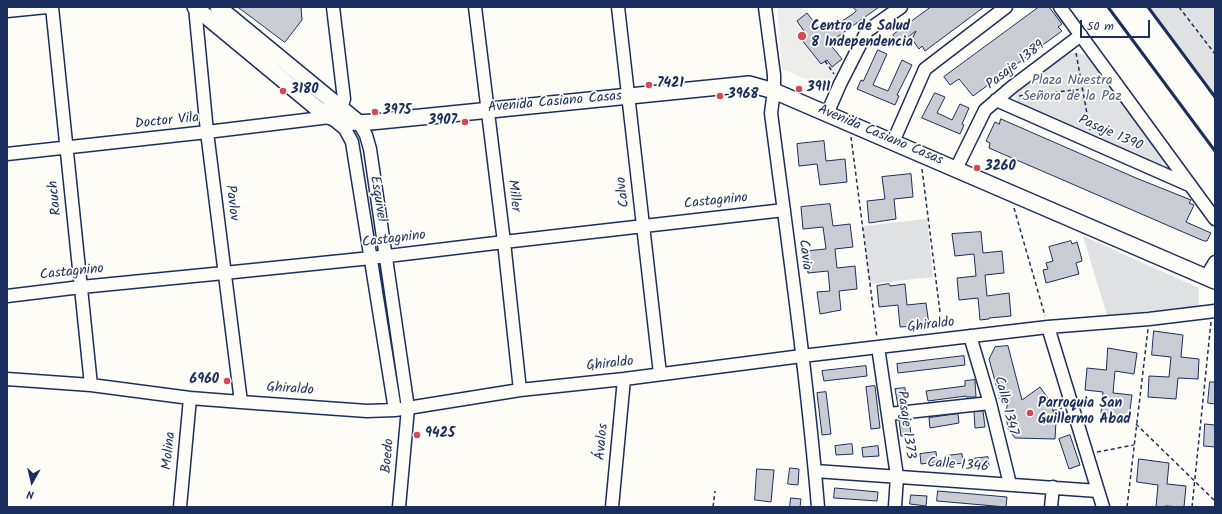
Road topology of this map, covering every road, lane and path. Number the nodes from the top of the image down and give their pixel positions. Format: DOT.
graph roads {
  1 [pos="46,7"];
  2 [pos="52,7"];
  3 [pos="195,7"];
  4 [pos="218,7"];
  5 [pos="333,7"];
  6 [pos="475,7"];
  7 [pos="618,7"];
  8 [pos="765,7"];
  9 [pos="901,7"];
  10 [pos="1006,7"];
  11 [pos="1060,7"];
  12 [pos="1179,7"];
  13 [pos="7,11"];
  14 [pos="1077,38"];
  15 [pos="1070,54"];
  16 [pos="1215,54"];
  17 [pos="1077,55"];
  18 [pos="1081,56"];
  19 [pos="825,61"];
  20 [pos="840,84"];
  21 [pos="1082,89"];
  22 [pos="774,91"];
  23 [pos="1019,92"];
  24 [pos="628,96"];
  25 [pos="1019,96"];
  26 [pos="996,100"];
  27 [pos="1019,101"];
  28 [pos="488,110"];
  29 [pos="336,112"];
  30 [pos="827,114"];
  31 [pos="359,123"];
  32 [pos="850,123"];
  33 [pos="207,132"];
  34 [pos="1087,140"];
  35 [pos="893,142"];
  36 [pos="66,148"];
  37 [pos="7,154"];
  38 [pos="921,154"];
  39 [pos="956,169"];
  40 [pos="1190,185"];
  41 [pos="1010,192"];
  42 [pos="784,210"];
  43 [pos="1215,219"];
  44 [pos="643,226"];
  45 [pos="504,242"];
  46 [pos="385,255"];
  47 [pos="371,258"];
  48 [pos="1215,262"];
  49 [pos="224,273"];
  50 [pos="1211,279"];
  51 [pos="81,287"];
  52 [pos="7,296"];
  53 [pos="1214,312"];
  54 [pos="1149,319"];
  55 [pos="1048,327"];
  56 [pos="970,336"];
  57 [pos="943,340"];
  58 [pos="878,347"];
  59 [pos="802,356"];
  60 [pos="660,374"];
  61 [pos="7,379"];
  62 [pos="624,379"];
  63 [pos="91,385"];
  64 [pos="520,390"];
  65 [pos="190,398"];
  66 [pos="241,402"];
  67 [pos="990,403"];
  68 [pos="408,408"];
  69 [pos="395,410"];
  70 [pos="889,414"];
  71 [pos="1136,424"];
  72 [pos="1134,445"];
  73 [pos="1087,454"];
  74 [pos="815,471"];
  75 [pos="897,476"];
  76 [pos="1195,481"];
  77 [pos="1010,484"];
  78 [pos="1053,487"];
  79 [pos="715,491"];
  80 [pos="1098,491"];
  81 [pos="1215,501"];
  82 [pos="180,507"];
  83 [pos="399,507"];
  84 [pos="612,507"];
  85 [pos="713,507"];
  86 [pos="818,507"];
  87 [pos="895,507"];
  88 [pos="1051,507"];
  89 [pos="1103,507"];
  90 [pos="1127,507"];
  91 [pos="1192,507"];
  1 -- 13 [label="street"];
  2 -- 36 [label="street, Rauch"];
  3 -- 29 [label="main road"];
  3 -- 33 [label="street, Pavlov"];
  4 -- 29 [label="main road"];
  5 -- 29 [label="street"];
  6 -- 28 [label="street, Miller"];
  7 -- 24 [label="street, Calvo"];
  8 -- 22 [label="street, Cavia"];
  9 -- 20 [label="street"];
  10 -- 35 [label="street"];
  11 -- 14 [label="street"];
  12 -- 16 [label="path"];
  14 -- 17 [label="path"];
  14 -- 26 [label="street, Pasaje 1389"];
  14 -- 40 [label="street"];
  15 -- 17 [label="path"];
  17 -- 18 [label="path"];
  17 -- 21 [label="path"];
  19 -- 20 [label="path"];
  20 -- 30 [label="street"];
  21 -- 25 [label="path"];
  21 -- 34 [label="path"];
  22 -- 24 [label="main road, Avenida Casiano Casas"];
  22 -- 30 [label="main road, Avenida Casiano Casas"];
  22 -- 42 [label="street, Cavia"];
  23 -- 25 [label="path"];
  24 -- 28 [label="main road, Avenida Casiano Casas"];
  24 -- 44 [label="street, Calvo"];
  25 -- 27 [label="path"];
  26 -- 34 [label="street, Pasaje 1390"];
  26 -- 39 [label="street, Pasaje 1389"];
  28 -- 31 [label="main road, Avenida Casiano Casas"];
  28 -- 45 [label="street, Miller"];
  29 -- 31 [label="main road"];
  29 -- 33 [label="street, Doctor Vila"];
  29 -- 47 [label="street, Esquivel"];
  30 -- 32 [label="main road, Avenida Casiano Casas"];
  31 -- 46 [label="street, Esquivel"];
  32 -- 35 [label="main road, Avenida Casiano Casas"];
  32 -- 58 [label="path"];
  33 -- 36 [label="street, Doctor Vila"];
  33 -- 49 [label="street, Pavlov"];
  34 -- 40 [label="street, Pasaje 1390"];
  35 -- 38 [label="main road, Avenida Casiano Casas"];
  36 -- 37 [label="street, Doctor Vila"];
  36 -- 51 [label="street, Rauch"];
  38 -- 39 [label="main road, Avenida Casiano Casas"];
  38 -- 57 [label="path"];
  39 -- 41 [label="main road, Avenida Casiano Casas"];
  40 -- 43 [label="street"];
  41 -- 50 [label="main road, Avenida Casiano Casas"];
  41 -- 55 [label="path"];
  42 -- 44 [label="street, Castagnino"];
  42 -- 59 [label="street, Cavia"];
  44 -- 45 [label="street, Castagnino"];
  44 -- 60 [label="street, Calvo"];
  45 -- 46 [label="street, Castagnino"];
  45 -- 64 [label="street, Miller"];
  46 -- 47 [label="street, Castagnino"];
  46 -- 68 [label="street, Esquivel"];
  47 -- 49 [label="street, Castagnino"];
  47 -- 69 [label="street, Esquivel"];
  48 -- 50 [label="street"];
  49 -- 51 [label="street, Castagnino"];
  49 -- 66 [label="street, Pavlov"];
  51 -- 52 [label="street, Castagnino"];
  51 -- 63 [label="street, Rauch"];
  53 -- 54 [label="street, Ghiraldo"];
  53 -- 76 [label="path"];
  54 -- 55 [label="street, Ghiraldo"];
  54 -- 71 [label="path"];
  55 -- 56 [label="street, Ghiraldo"];
  55 -- 73 [label="street"];
  56 -- 57 [label="street, Ghiraldo"];
  56 -- 67 [label="street, Calle 1347"];
  57 -- 58 [label="street, Ghiraldo"];
  58 -- 59 [label="street, Ghiraldo"];
  58 -- 70 [label="street, Pasaje 1373"];
  59 -- 60 [label="street, Ghiraldo"];
  59 -- 74 [label="street, Cavia"];
  60 -- 62 [label="street, Ghiraldo"];
  61 -- 63 [label="street, Ghiraldo"];
  62 -- 64 [label="street, Ghiraldo"];
  62 -- 84 [label="street, Ávalos"];
  63 -- 65 [label="street, Ghiraldo"];
  64 -- 68 [label="street, Ghiraldo"];
  65 -- 66 [label="street, Ghiraldo"];
  65 -- 82 [label="street, Molina"];
  66 -- 69 [label="street, Ghiraldo"];
  67 -- 70 [label="street"];
  67 -- 77 [label="street, Calle 1347"];
  68 -- 69 [label="street, Ghiraldo"];
  68 -- 83 [label="street, Boedo"];
  70 -- 75 [label="street, Pasaje 1373"];
  71 -- 72 [label="path"];
  71 -- 76 [label="path"];
  72 -- 73 [label="path"];
  72 -- 90 [label="path"];
  73 -- 80 [label="street"];
  74 -- 75 [label="street, Calle 1346"];
  74 -- 86 [label="street, Cavia"];
  75 -- 77 [label="street, Calle 1346"];
  75 -- 87 [label="street, Pasaje 1373"];
  76 -- 81 [label="path"];
  76 -- 91 [label="path"];
  77 -- 78 [label="street, Calle 1346"];
  78 -- 80 [label="street, Calle 1346"];
  78 -- 88 [label="street"];
  79 -- 85 [label="path"];
  80 -- 89 [label="street"];
}
